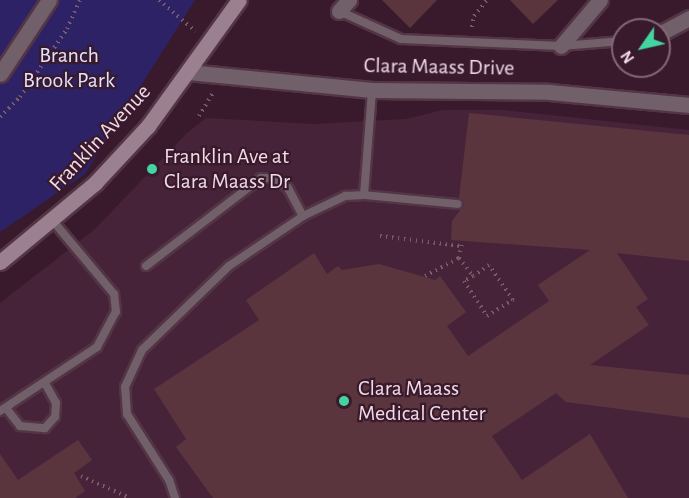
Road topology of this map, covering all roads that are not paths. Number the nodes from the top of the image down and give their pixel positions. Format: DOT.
graph roads {
  1 [pos="49,0"];
  2 [pos="239,0"];
  3 [pos="600,0"];
  4 [pos="344,5"];
  5 [pos="689,18"];
  6 [pos="671,28"];
  7 [pos="611,42"];
  8 [pos="561,46"];
  9 [pos="188,72"];
  10 [pos="0,74"];
  11 [pos="372,90"];
  12 [pos="689,105"];
  13 [pos="364,195"];
  14 [pos="459,204"];
  15 [pos="303,216"];
  16 [pos="53,221"];
  17 [pos="0,262"];
  18 [pos="146,266"];
  19 [pos="45,383"];
  20 [pos="3,409"];
  21 [pos="176,498"];
  1 -- 10 [label="street"];
  2 -- 9 [label="main road, Franklin Avenue"];
  3 -- 8 [label="street"];
  4 -- 8 [label="lane"];
  5 -- 6 [label="street"];
  7 -- 8 [label="lane"];
  9 -- 11 [label="street, Clara Maass Drive"];
  9 -- 16 [label="main road, Franklin Avenue"];
  11 -- 12 [label="street, Clara Maass Drive"];
  11 -- 13 [label="lane"];
  13 -- 14 [label="lane"];
  13 -- 15 [label="lane"];
  15 -- 18 [label="lane"];
  15 -- 21 [label="lane"];
  16 -- 17 [label="main road, Franklin Avenue"];
  16 -- 19 [label="lane"];
  19 -- 20 [label="lane"];
  19 -- 20 [label="lane"];
}
